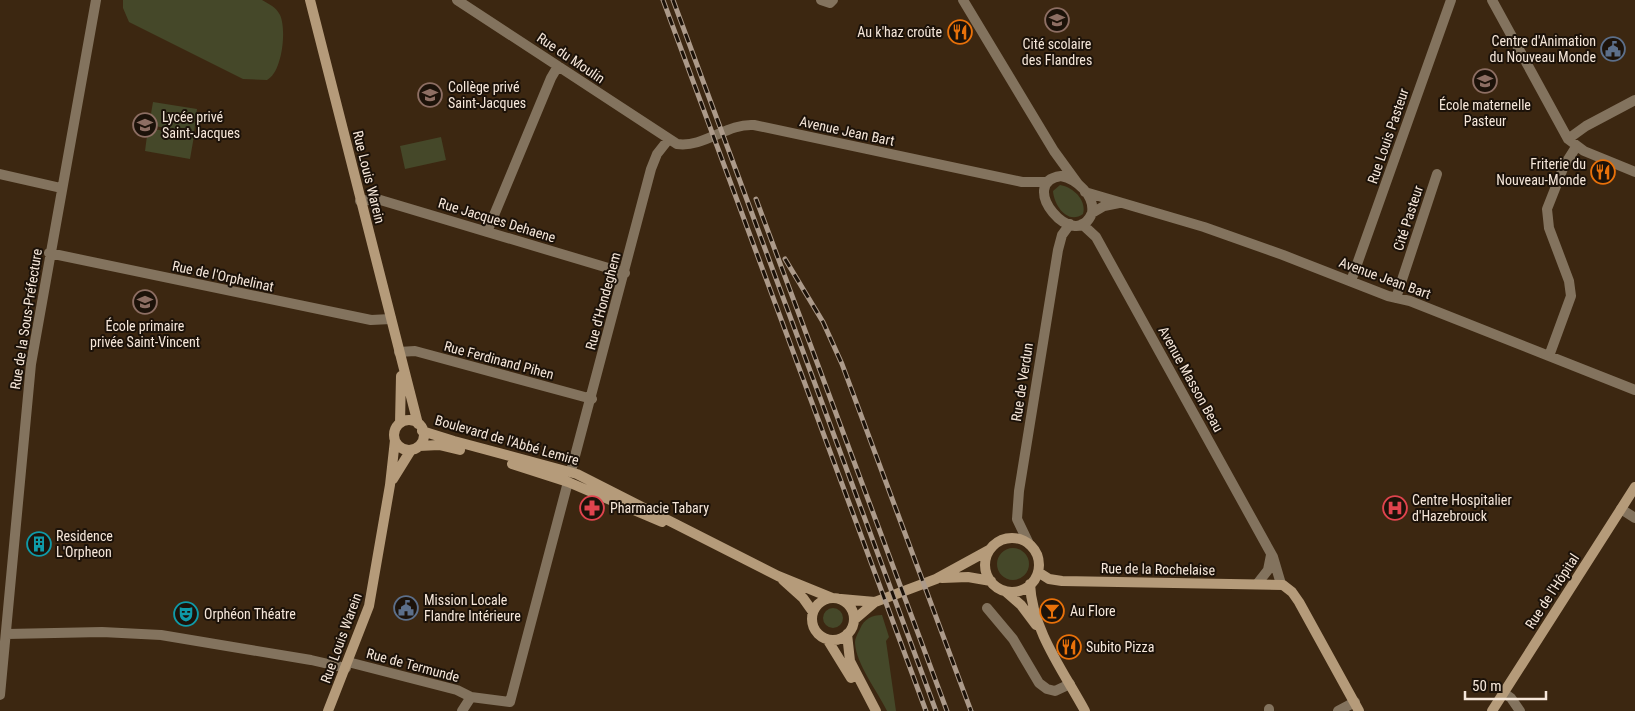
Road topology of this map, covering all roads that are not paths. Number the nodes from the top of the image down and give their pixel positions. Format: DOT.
graph roads {
  1 [pos="96,0"];
  2 [pos="310,0"];
  3 [pos="457,0"];
  4 [pos="963,0"];
  5 [pos="1450,0"];
  6 [pos="1493,1"];
  7 [pos="558,66"];
  8 [pos="1635,100"];
  9 [pos="1568,139"];
  10 [pos="668,140"];
  11 [pos="1576,147"];
  12 [pos="1054,151"];
  13 [pos="1635,172"];
  14 [pos="0,174"];
  15 [pos="1437,174"];
  16 [pos="1051,180"];
  17 [pos="1022,182"];
  18 [pos="61,188"];
  19 [pos="1081,188"];
  20 [pos="360,201"];
  21 [pos="1046,202"];
  22 [pos="1123,203"];
  23 [pos="1092,213"];
  24 [pos="1070,224"];
  25 [pos="1082,224"];
  26 [pos="487,232"];
  27 [pos="49,253"];
  28 [pos="625,273"];
  29 [pos="1351,281"];
  30 [pos="1396,298"];
  31 [pos="391,319"];
  32 [pos="399,356"];
  33 [pos="1549,356"];
  34 [pos="1635,390"];
  35 [pos="592,399"];
  36 [pos="400,423"];
  37 [pos="420,427"];
  38 [pos="395,440"];
  39 [pos="415,448"];
  40 [pos="571,471"];
  41 [pos="568,482"];
  42 [pos="390,485"];
  43 [pos="1635,487"];
  44 [pos="1621,509"];
  45 [pos="1635,518"];
  46 [pos="690,533"];
  47 [pos="1029,544"];
  48 [pos="990,550"];
  49 [pos="1271,552"];
  50 [pos="1038,572"];
  51 [pos="778,576"];
  52 [pos="936,578"];
  53 [pos="991,581"];
  54 [pos="1030,584"];
  55 [pos="1257,584"];
  56 [pos="1281,584"];
  57 [pos="1005,591"];
  58 [pos="836,599"];
  59 [pos="875,602"];
  60 [pos="987,608"];
  61 [pos="813,612"];
  62 [pos="854,620"];
  63 [pos="7,634"];
  64 [pos="847,634"];
  65 [pos="827,639"];
  66 [pos="1046,639"];
  67 [pos="3,645"];
  68 [pos="347,665"];
  69 [pos="1070,684"];
  70 [pos="1504,693"];
  71 [pos="0,695"];
  72 [pos="471,697"];
  73 [pos="512,707"];
  74 [pos="1357,707"];
  75 [pos="328,711"];
  76 [pos="462,711"];
  77 [pos="869,711"];
  78 [pos="876,711"];
  79 [pos="1085,711"];
  80 [pos="1338,711"];
  81 [pos="1492,711"];
  82 [pos="1520,711"];
  1 -- 18 [label="street, Rue de la Sous-Préfecture"];
  2 -- 20 [label="main road, Rue Louis Warein"];
  3 -- 7 [label="street, Rue du Moulin"];
  4 -- 12 [label="street"];
  5 -- 29 [label="street, Rue Louis Pasteur"];
  6 -- 9 [label="street"];
  7 -- 10 [label="street, Rue du Moulin"];
  7 -- 26 [label="street"];
  8 -- 9 [label="street"];
  9 -- 11 [label="street"];
  10 -- 17 [label="street, Avenue Jean Bart"];
  10 -- 28 [label="street, Rue d'Hondeghem"];
  11 -- 13 [label="street"];
  11 -- 33 [label="street"];
  12 -- 16 [label="street"];
  12 -- 19 [label="street"];
  14 -- 18 [label="street"];
  15 -- 30 [label="street, Cité Pasteur"];
  16 -- 17 [label="street, Avenue Jean Bart"];
  16 -- 19 [label="street"];
  16 -- 21 [label="street"];
  17 -- 21 [label="street, Avenue Jean Bart"];
  18 -- 27 [label="street, Rue de la Sous-Préfecture"];
  19 -- 22 [label="street, Avenue Jean Bart"];
  19 -- 23 [label="street"];
  20 -- 26 [label="street, Rue Jacques Dehaene"];
  20 -- 31 [label="main road, Rue Louis Warein"];
  21 -- 24 [label="street"];
  22 -- 23 [label="street"];
  22 -- 29 [label="street, Avenue Jean Bart"];
  23 -- 25 [label="street"];
  24 -- 25 [label="street"];
  24 -- 47 [label="street, Rue de Verdun"];
  25 -- 49 [label="street, Avenue Masson Beau"];
  26 -- 28 [label="street, Rue Jacques Dehaene"];
  27 -- 31 [label="street, Rue de l'Orphelinat"];
  27 -- 63 [label="street, Rue de la Sous-Préfecture"];
  28 -- 35 [label="street, Rue d'Hondeghem"];
  29 -- 30 [label="street, Avenue Jean Bart"];
  30 -- 33 [label="street, Avenue Jean Bart"];
  31 -- 32 [label="main road, Rue Louis Warein"];
  32 -- 35 [label="street, Rue Ferdinand Pihen"];
  32 -- 36 [label="main road, Rue Louis Warein"];
  32 -- 37 [label="main road, Rue Louis Warein"];
  33 -- 34 [label="street, Avenue Jean Bart"];
  35 -- 40 [label="street, Rue d'Hondeghem"];
  36 -- 37 [label="main road"];
  36 -- 38 [label="main road"];
  37 -- 39 [label="main road"];
  37 -- 40 [label="main road, Boulevard de l'Abbé Lemire"];
  38 -- 39 [label="main road"];
  38 -- 42 [label="main road, Rue Louis Warein"];
  39 -- 41 [label="main road, Boulevard de l'Abbé Lemire"];
  39 -- 42 [label="main road, Rue Louis Warein"];
  40 -- 46 [label="main road, Boulevard de l'Abbé Lemire"];
  41 -- 46 [label="main road, Boulevard de l'Abbé Lemire"];
  41 -- 73 [label="street"];
  42 -- 68 [label="main road, Rue Louis Warein"];
  43 -- 44 [label="main road, Rue de l'Hôpital"];
  44 -- 45 [label="street"];
  44 -- 70 [label="main road, Rue de l'Hôpital"];
  46 -- 51 [label="main road, Boulevard de l'Abbé Lemire"];
  47 -- 48 [label="main road"];
  47 -- 50 [label="main road"];
  48 -- 52 [label="main road, Boulevard de l'Abbé Lemire"];
  48 -- 53 [label="main road"];
  49 -- 55 [label="street"];
  49 -- 56 [label="street, Avenue Masson Beau"];
  50 -- 54 [label="main road"];
  50 -- 55 [label="main road, Rue de la Rochelaise"];
  51 -- 58 [label="main road, Boulevard de l'Abbé Lemire"];
  51 -- 61 [label="main road, Boulevard de l'Abbé Lemire"];
  52 -- 53 [label="main road, Boulevard de l'Abbé Lemire"];
  52 -- 59 [label="main road, Boulevard de l'Abbé Lemire"];
  53 -- 57 [label="main road"];
  54 -- 57 [label="main road"];
  54 -- 66 [label="main road"];
  55 -- 56 [label="main road, Rue de la Rochelaise"];
  56 -- 74 [label="main road, Avenue Masson Beau"];
  57 -- 66 [label="main road"];
  58 -- 59 [label="main road, Boulevard de l'Abbé Lemire"];
  58 -- 61 [label="main road"];
  58 -- 62 [label="main road"];
  59 -- 62 [label="main road, Boulevard de l'Abbé Lemire"];
  60 -- 69 [label="street"];
  61 -- 65 [label="main road"];
  62 -- 64 [label="main road"];
  63 -- 67 [label="street, Rue de la Sous-Préfecture"];
  63 -- 68 [label="street, Rue de Termunde"];
  64 -- 65 [label="main road"];
  64 -- 78 [label="main road"];
  65 -- 77 [label="main road"];
  66 -- 69 [label="main road"];
  67 -- 71 [label="street, Rue de la Sous-Préfecture"];
  68 -- 72 [label="street, Rue de Termunde"];
  68 -- 75 [label="main road, Rue Louis Warein"];
  69 -- 79 [label="main road"];
  70 -- 81 [label="main road, Rue de l'Hôpital"];
  70 -- 82 [label="street"];
  72 -- 73 [label="street, Rue de Termunde"];
  72 -- 76 [label="street"];
  74 -- 80 [label="street"];
}
